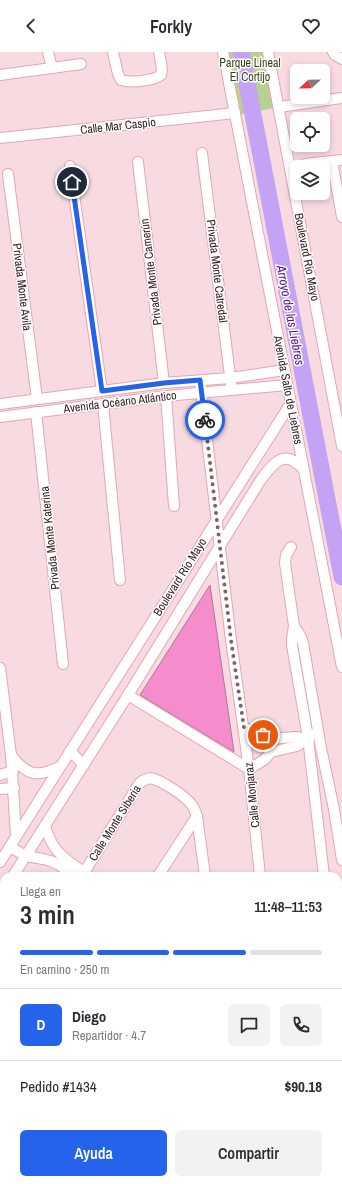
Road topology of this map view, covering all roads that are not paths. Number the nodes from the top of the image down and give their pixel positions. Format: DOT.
graph roads {
  1 [pos="48,52"];
  2 [pos="113,52"];
  3 [pos="159,52"];
  4 [pos="223,52"];
  5 [pos="268,52"];
  6 [pos="333,52"];
  7 [pos="342,59"];
  8 [pos="81,64"];
  9 [pos="52,68"];
  10 [pos="0,75"];
  11 [pos="342,98"];
  12 [pos="279,107"];
  13 [pos="236,113"];
  14 [pos="0,138"];
  15 [pos="202,153"];
  16 [pos="337,161"];
  17 [pos="138,162"];
  18 [pos="70,166"];
  19 [pos="8,174"];
  20 [pos="342,217"];
  21 [pos="285,370"];
  22 [pos="230,378"];
  23 [pos="200,380"];
  24 [pos="164,383"];
  25 [pos="287,385"];
  26 [pos="232,390"];
  27 [pos="102,391"];
  28 [pos="202,393"];
  29 [pos="166,396"];
  30 [pos="37,399"];
  31 [pos="291,403"];
  32 [pos="0,404"];
  33 [pos="103,404"];
  34 [pos="36,412"];
  35 [pos="339,415"];
  36 [pos="0,417"];
  37 [pos="342,446"];
  38 [pos="303,469"];
  39 [pos="174,506"];
  40 [pos="218,518"];
  41 [pos="291,547"];
  42 [pos="220,548"];
  43 [pos="120,580"];
  44 [pos="294,626"];
  45 [pos="63,664"];
  46 [pos="342,667"];
  47 [pos="0,672"];
  48 [pos="128,695"];
  49 [pos="317,726"];
  50 [pos="244,728"];
  51 [pos="308,738"];
  52 [pos="269,740"];
  53 [pos="321,748"];
  54 [pos="70,752"];
  55 [pos="271,752"];
  56 [pos="11,755"];
  57 [pos="84,765"];
  58 [pos="61,766"];
  59 [pos="250,768"];
  60 [pos="12,771"];
  61 [pos="0,775"];
  62 [pos="14,788"];
  63 [pos="0,789"];
  64 [pos="197,816"];
  65 [pos="45,826"];
  66 [pos="16,837"];
  67 [pos="10,847"];
  68 [pos="26,856"];
  69 [pos="342,860"];
  70 [pos="0,862"];
  71 [pos="16,872"];
  72 [pos="74,872"];
  73 [pos="78,872"];
  74 [pos="83,872"];
  75 [pos="161,872"];
  76 [pos="204,872"];
  77 [pos="260,872"];
  78 [pos="324,872"];
  1 -- 9 [label="street"];
  2 -- 3 [label="street"];
  4 -- 13 [label="street"];
  5 -- 12 [label="street, Boulevard Río Mayo"];
  6 -- 7 [label="street"];
  8 -- 9 [label="street"];
  9 -- 10 [label="street"];
  11 -- 12 [label="street"];
  12 -- 35 [label="street, Boulevard Río Mayo"];
  13 -- 14 [label="street, Calle Mar Caspio"];
  13 -- 21 [label="street, Avenida Salto de Liebres"];
  15 -- 22 [label="street, Privada Monte Catredal"];
  16 -- 20 [label="street"];
  17 -- 24 [label="street, Privada Monte Camerún"];
  18 -- 27 [label="street"];
  19 -- 30 [label="street, Privada Monte Avila"];
  21 -- 22 [label="street, Avenida Océano Atlántico"];
  21 -- 25 [label="street, Avenida Salto de Liebres"];
  22 -- 23 [label="street, Avenida Océano Atlántico"];
  22 -- 26 [label="street, Privada Monte Catredal"];
  23 -- 24 [label="street, Avenida Océano Atlántico"];
  23 -- 28 [label="street, Calle Monjaraz"];
  24 -- 27 [label="street, Avenida Océano Atlántico"];
  25 -- 26 [label="street, Avenida Océano Atlántico"];
  25 -- 31 [label="street, Avenida Salto de Liebres"];
  26 -- 28 [label="street, Avenida Océano Atlántico"];
  27 -- 30 [label="street, Avenida Océano Atlántico"];
  28 -- 29 [label="street, Avenida Océano Atlántico"];
  28 -- 40 [label="street, Calle Monjaraz"];
  29 -- 33 [label="street, Avenida Océano Atlántico"];
  29 -- 39 [label="street"];
  30 -- 32 [label="street, Avenida Océano Atlántico"];
  31 -- 38 [label="street, Avenida Salto de Liebres"];
  31 -- 40 [label="street, Boulevard Río Mayo"];
  33 -- 34 [label="street, Avenida Océano Atlántico"];
  33 -- 43 [label="street"];
  34 -- 36 [label="street, Avenida Océano Atlántico"];
  34 -- 45 [label="street, Privada Monte Katerina"];
  35 -- 37 [label="street"];
  38 -- 42 [label="street, Boulevard Río Mayo"];
  38 -- 46 [label="street, Avenida Salto de Liebres"];
  40 -- 42 [label="street, Calle Monjaraz"];
  40 -- 54 [label="street, Boulevard Río Mayo"];
  41 -- 44 [label="street"];
  42 -- 48 [label="street, Boulevard Río Mayo"];
  42 -- 50 [label="street, Calle Monjaraz"];
  44 -- 49 [label="street"];
  44 -- 51 [label="street"];
  47 -- 56 [label="street"];
  48 -- 57 [label="street, Boulevard Río Mayo"];
  48 -- 59 [label="street"];
  49 -- 51 [label="street"];
  49 -- 53 [label="street"];
  50 -- 52 [label="street"];
  50 -- 59 [label="street, Calle Monjaraz"];
  51 -- 52 [label="street"];
  51 -- 53 [label="street"];
  51 -- 55 [label="street"];
  51 -- 78 [label="street"];
  52 -- 55 [label="street"];
  53 -- 69 [label="street"];
  54 -- 57 [label="street"];
  54 -- 58 [label="street, Boulevard Río Mayo"];
  55 -- 59 [label="street"];
  56 -- 58 [label="street"];
  56 -- 60 [label="street"];
  57 -- 65 [label="street, Boulevard Río Mayo"];
  58 -- 66 [label="street, Boulevard Río Mayo"];
  59 -- 77 [label="street, Calle Monjaraz"];
  60 -- 61 [label="street"];
  60 -- 62 [label="street"];
  62 -- 63 [label="street"];
  62 -- 66 [label="street"];
  64 -- 74 [label="street, Calle Monte Siberia"];
  64 -- 75 [label="street"];
  64 -- 76 [label="street, Calle Monte Siberia"];
  65 -- 68 [label="street, Boulevard Río Mayo"];
  65 -- 73 [label="street"];
  66 -- 67 [label="street, Boulevard Río Mayo"];
  67 -- 68 [label="street"];
  67 -- 70 [label="street, Boulevard Río Mayo"];
  68 -- 71 [label="street, Boulevard Río Mayo"];
  68 -- 72 [label="street"];
}
